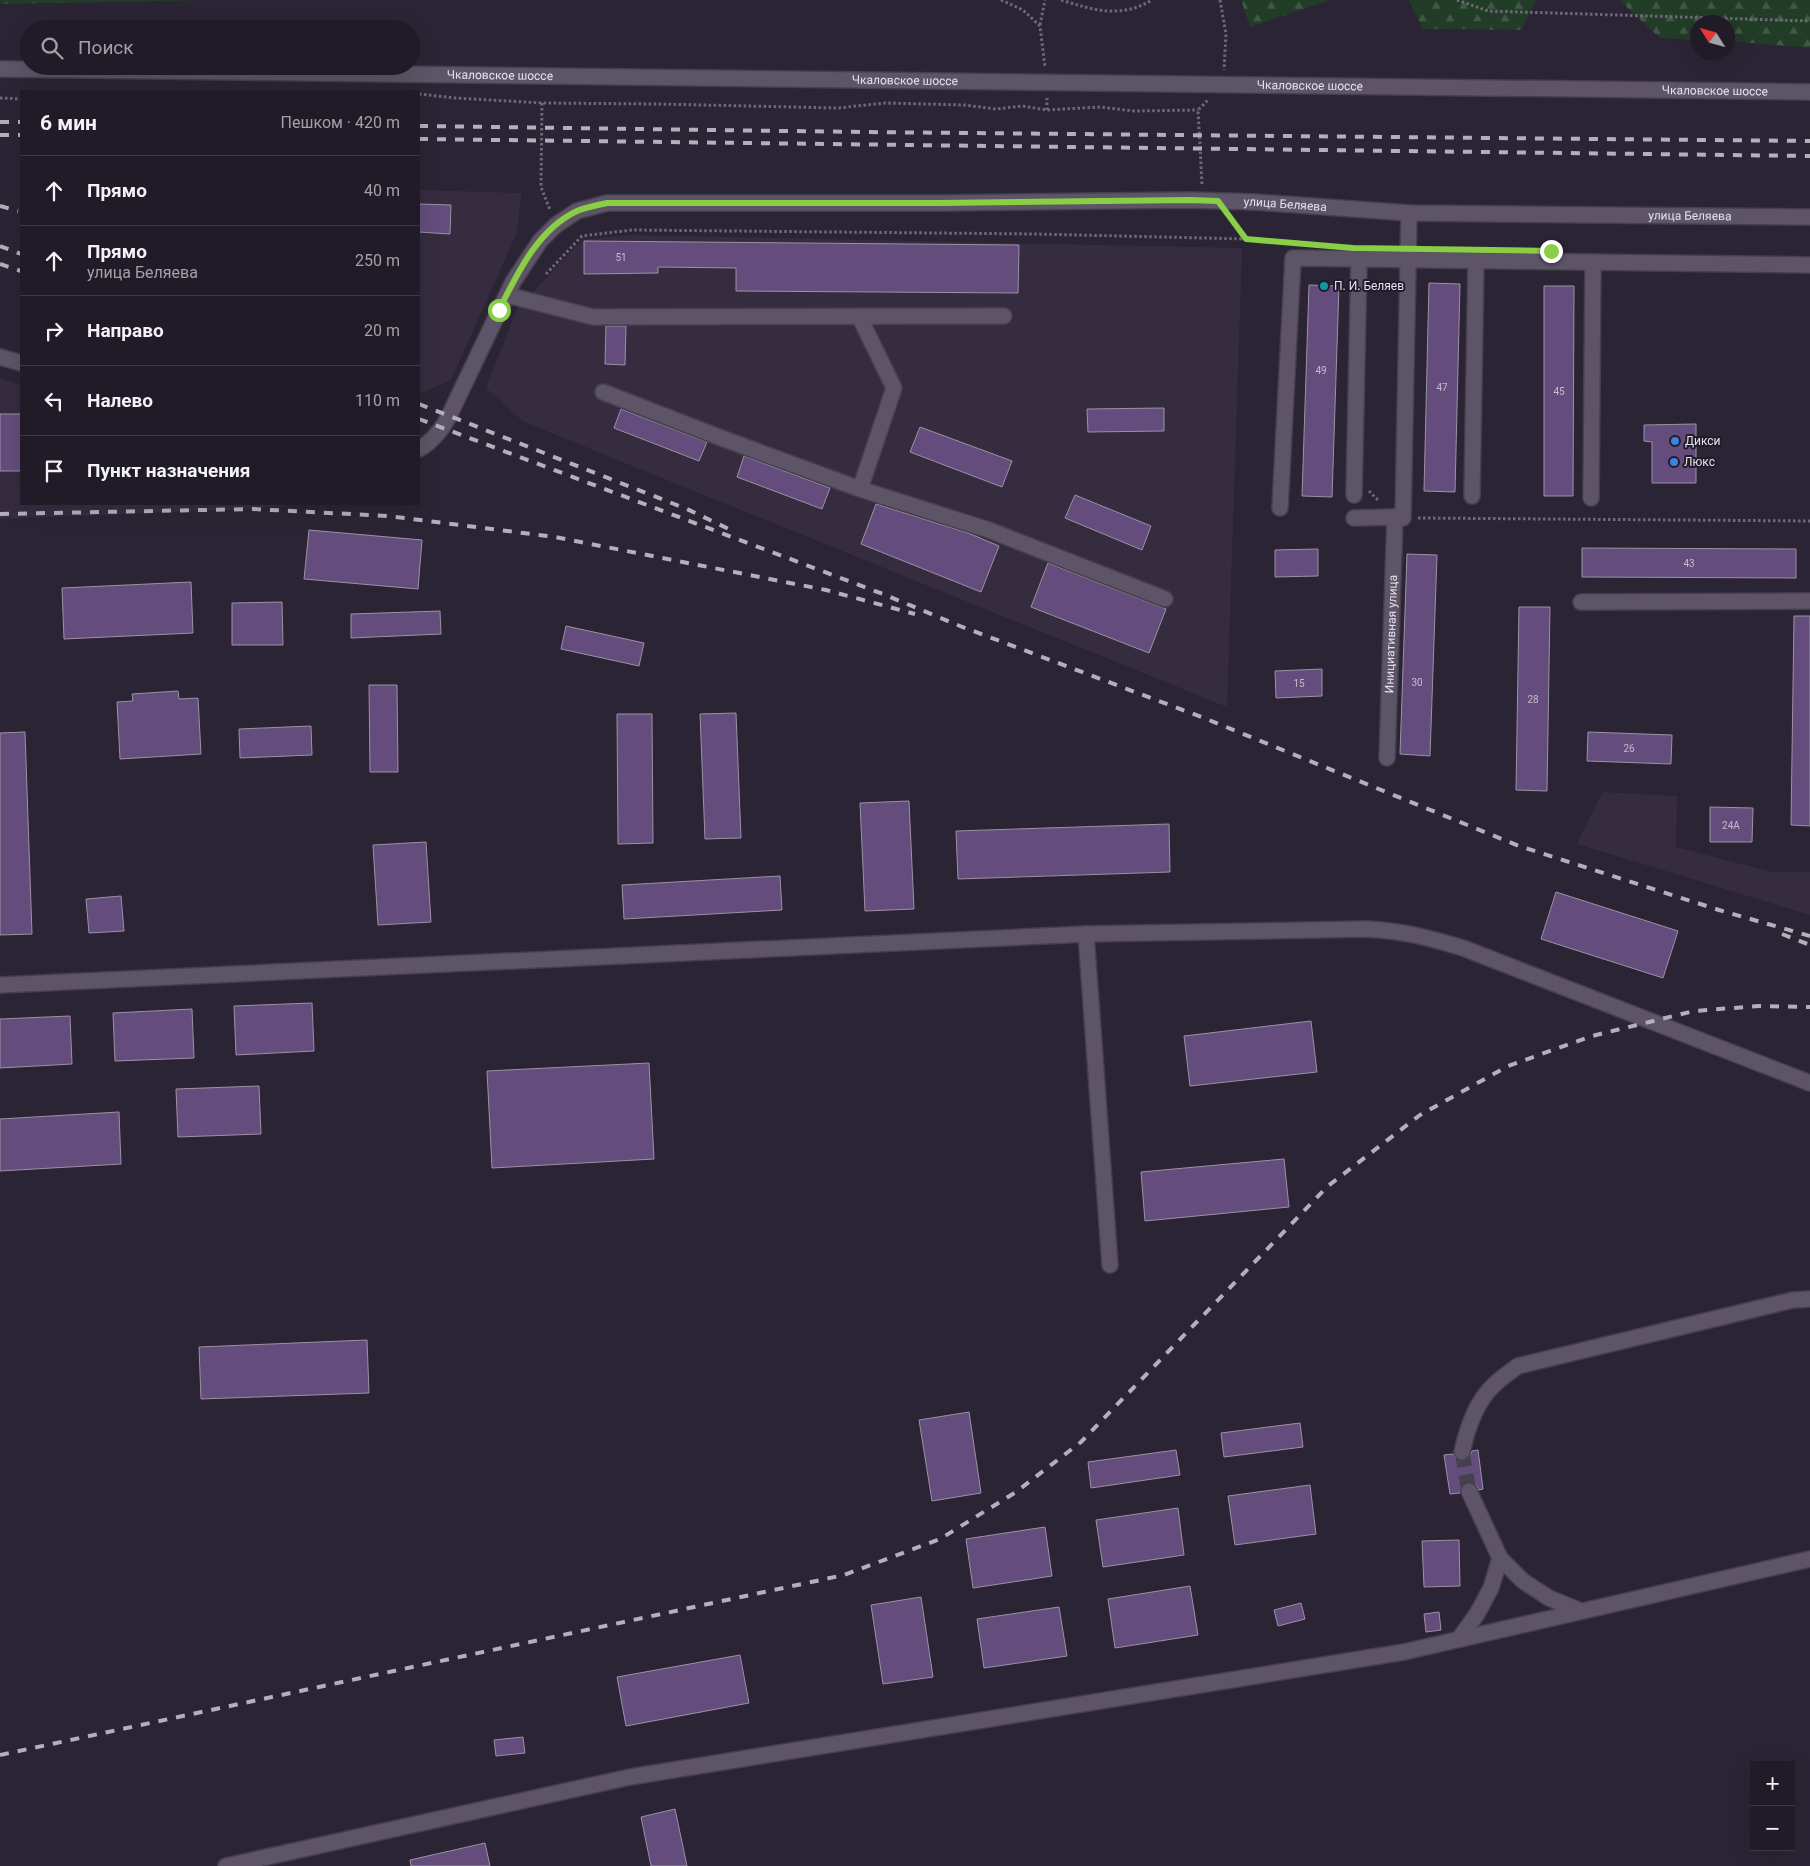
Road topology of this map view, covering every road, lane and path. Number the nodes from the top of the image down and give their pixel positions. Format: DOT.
graph roads {
  1 [pos="1001,0"];
  2 [pos="1045,0"];
  3 [pos="1061,0"];
  4 [pos="1152,0"];
  5 [pos="1220,0"];
  6 [pos="1457,0"];
  7 [pos="1810,21"];
  8 [pos="1040,26"];
  9 [pos="0,69"];
  10 [pos="20,69"];
  11 [pos="420,74"];
  12 [pos="1047,82"];
  13 [pos="1223,85"];
  14 [pos="1810,92"];
  15 [pos="420,94"];
  16 [pos="0,98"];
  17 [pos="20,99"];
  18 [pos="542,103"];
  19 [pos="1047,110"];
  20 [pos="1198,110"];
  21 [pos="1218,201"];
  22 [pos="1409,213"];
  23 [pos="1810,217"];
  24 [pos="556,225"];
  25 [pos="1246,239"];
  26 [pos="1295,243"];
  27 [pos="1359,259"];
  28 [pos="1409,260"];
  29 [pos="1476,261"];
  30 [pos="1593,262"];
  31 [pos="1810,266"];
  32 [pos="546,274"];
  33 [pos="507,295"];
  34 [pos="859,316"];
  35 [pos="1004,316"];
  36 [pos="0,357"];
  37 [pos="20,363"];
  38 [pos="603,392"];
  39 [pos="420,448"];
  40 [pos="1354,476"];
  41 [pos="860,489"];
  42 [pos="1354,495"];
  43 [pos="1472,496"];
  44 [pos="1591,498"];
  45 [pos="1280,508"];
  46 [pos="1354,518"];
  47 [pos="1399,518"];
  48 [pos="1810,521"];
  49 [pos="1165,599"];
  50 [pos="1810,601"];
  51 [pos="1581,602"];
  52 [pos="1387,758"];
  53 [pos="1086,934"];
  54 [pos="0,985"];
  55 [pos="1810,1082"];
  56 [pos="1110,1265"];
  57 [pos="1810,1299"];
  58 [pos="1462,1452"];
  59 [pos="1469,1491"];
  60 [pos="1500,1558"];
  61 [pos="1810,1559"];
  62 [pos="1581,1611"];
  63 [pos="1459,1639"];
  64 [pos="226,1866"];
  1 -- 8 [label="path"];
  2 -- 8 [label="path"];
  3 -- 4 [label="path"];
  5 -- 13 [label="path"];
  6 -- 7 [label="path"];
  8 -- 12 [label="path"];
  9 -- 10 [label="street, Чкаловское шоссе"];
  11 -- 12 [label="street, Чкаловское шоссе"];
  12 -- 13 [label="street, Чкаловское шоссе"];
  12 -- 19 [label="path"];
  13 -- 14 [label="street, Чкаловское шоссе"];
  13 -- 20 [label="path"];
  15 -- 18 [label="path"];
  16 -- 17 [label="path"];
  18 -- 19 [label="path"];
  18 -- 24 [label="path"];
  19 -- 20 [label="path"];
  20 -- 21 [label="path"];
  21 -- 22 [label="street, улица Беляева"];
  21 -- 24 [label="street, улица Беляева"];
  21 -- 25 [label="path"];
  22 -- 23 [label="street, улица Беляева"];
  22 -- 28 [label="street, Инициативная улица"];
  24 -- 33 [label="street, улица Беляева"];
  25 -- 26 [label="path"];
  25 -- 32 [label="path"];
  27 -- 28 [label="street"];
  27 -- 40 [label="street"];
  27 -- 45 [label="street"];
  28 -- 29 [label="street"];
  28 -- 47 [label="street, Инициативная улица"];
  29 -- 30 [label="street"];
  29 -- 43 [label="street"];
  30 -- 31 [label="street"];
  30 -- 44 [label="street"];
  33 -- 34 [label="street"];
  33 -- 39 [label="street, улица Беляева"];
  34 -- 35 [label="street"];
  34 -- 41 [label="street"];
  36 -- 37 [label="street"];
  38 -- 41 [label="street"];
  40 -- 42 [label="street"];
  40 -- 47 [label="path"];
  41 -- 49 [label="street"];
  46 -- 47 [label="street"];
  47 -- 48 [label="path"];
  47 -- 52 [label="street, Инициативная улица"];
  50 -- 51 [label="street"];
  53 -- 54 [label="street"];
  53 -- 55 [label="street"];
  53 -- 56 [label="street"];
  57 -- 58 [label="street"];
  59 -- 60 [label="street"];
  60 -- 62 [label="street"];
  60 -- 63 [label="street"];
  61 -- 62 [label="street"];
  62 -- 63 [label="street"];
  63 -- 64 [label="street"];
}
